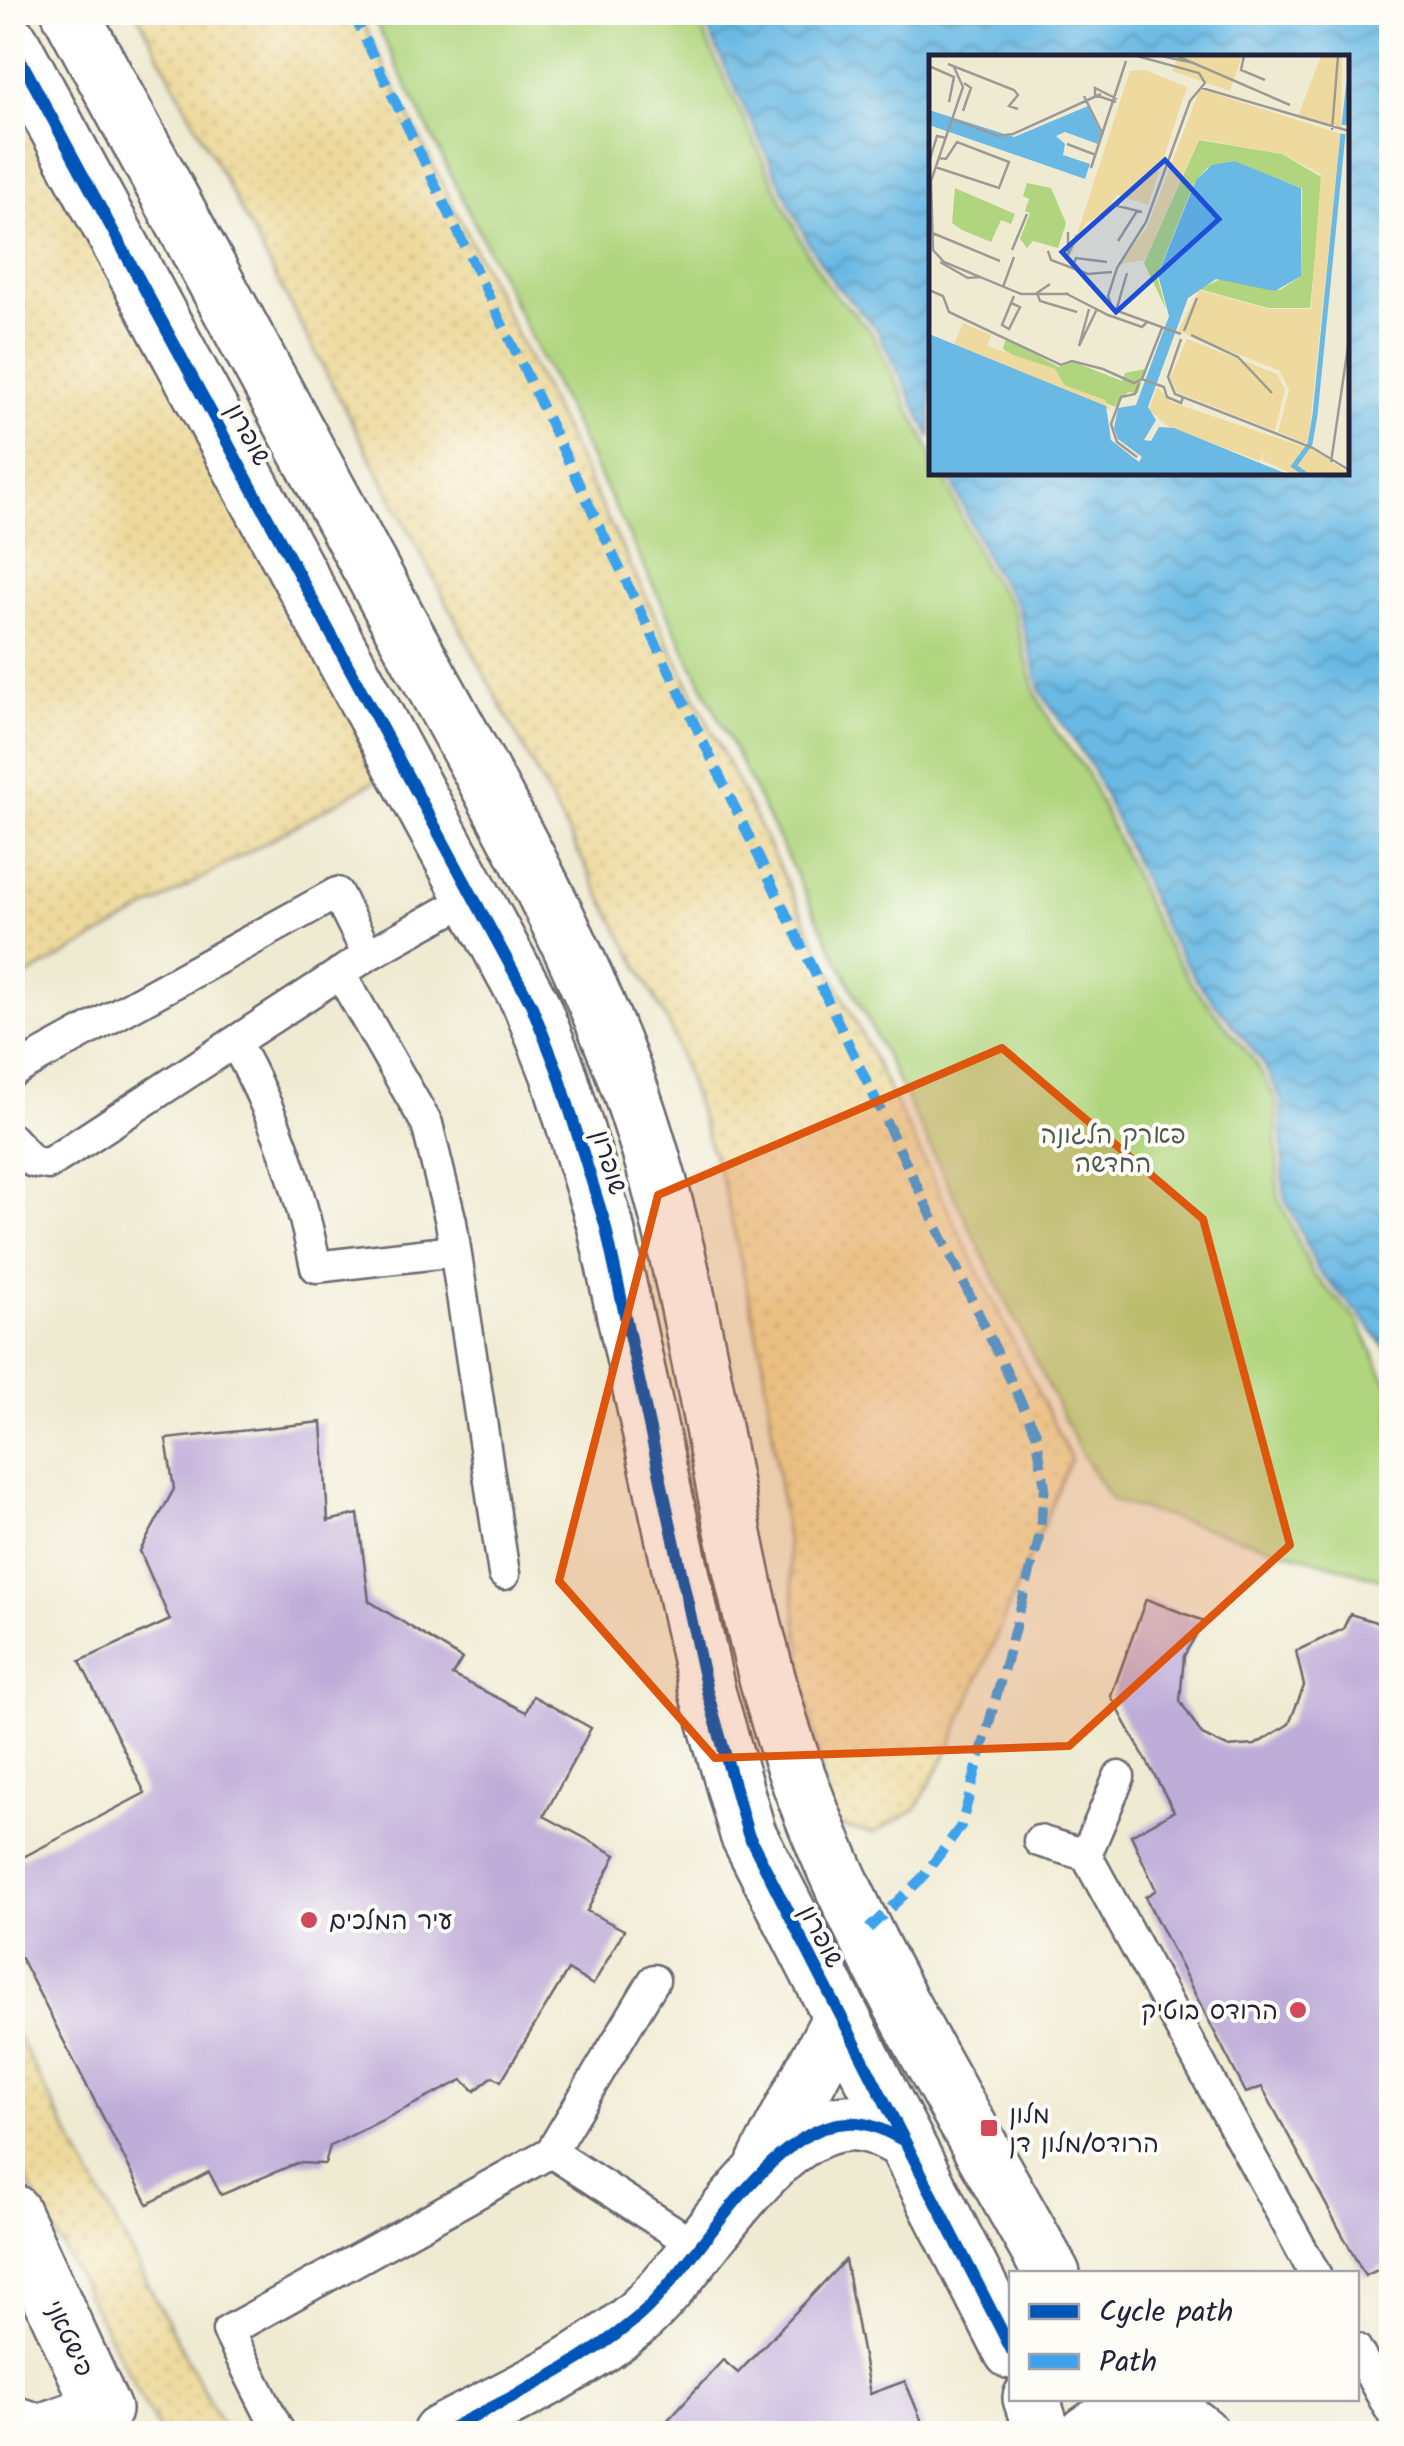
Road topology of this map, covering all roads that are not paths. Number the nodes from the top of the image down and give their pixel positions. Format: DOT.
graph roads {
  1 [pos="70,12"];
  2 [pos="12,44"];
  3 [pos="474,896"];
  4 [pos="368,955"];
  5 [pos="340,973"];
  6 [pos="236,1042"];
  7 [pos="12,1072"];
  8 [pos="12,1138"];
  9 [pos="455,1250"];
  10 [pos="504,1574"];
  11 [pos="1119,1778"];
  12 [pos="1039,1840"];
  13 [pos="1086,1855"];
  14 [pos="654,1980"];
  15 [pos="840,2019"];
  16 [pos="904,2141"];
  17 [pos="551,2152"];
  18 [pos="757,2178"];
  19 [pos="12,2212"];
  20 [pos="701,2248"];
  21 [pos="1050,2271"];
  22 [pos="1313,2271"];
  23 [pos="1009,2345"];
  24 [pos="1359,2354"];
  25 [pos="1032,2401"];
  26 [pos="1392,2413"];
  27 [pos="1178,2417"];
  28 [pos="109,2422"];
  29 [pos="12,2424"];
  30 [pos="280,2434"];
  31 [pos="440,2434"];
  32 [pos="1043,2434"];
  33 [pos="1087,2434"];
  1 -- 21 [label="street, שופרון"];
  2 -- 3 [label="street, שופרון"];
  3 -- 4 [label="lane"];
  3 -- 15 [label="street, שופרון"];
  4 -- 5 [label="lane"];
  4 -- 7 [label="lane"];
  5 -- 6 [label="lane"];
  5 -- 9 [label="lane"];
  6 -- 8 [label="lane"];
  6 -- 9 [label="lane"];
  9 -- 10 [label="lane"];
  11 -- 13 [label="lane"];
  12 -- 13 [label="lane"];
  13 -- 22 [label="lane"];
  14 -- 17 [label="lane"];
  15 -- 16 [label="street, שופרון"];
  15 -- 18 [label="street"];
  16 -- 18 [label="street"];
  16 -- 23 [label="street, שופרון"];
  17 -- 20 [label="lane"];
  17 -- 30 [label="lane"];
  18 -- 20 [label="street"];
  19 -- 28 [label="street, פישטאני"];
  20 -- 31 [label="street"];
  24 -- 26 [label="lane"];
  25 -- 32 [label="street"];
  27 -- 33 [label="street"];
  28 -- 29 [label="street, פישטאני"];
}
